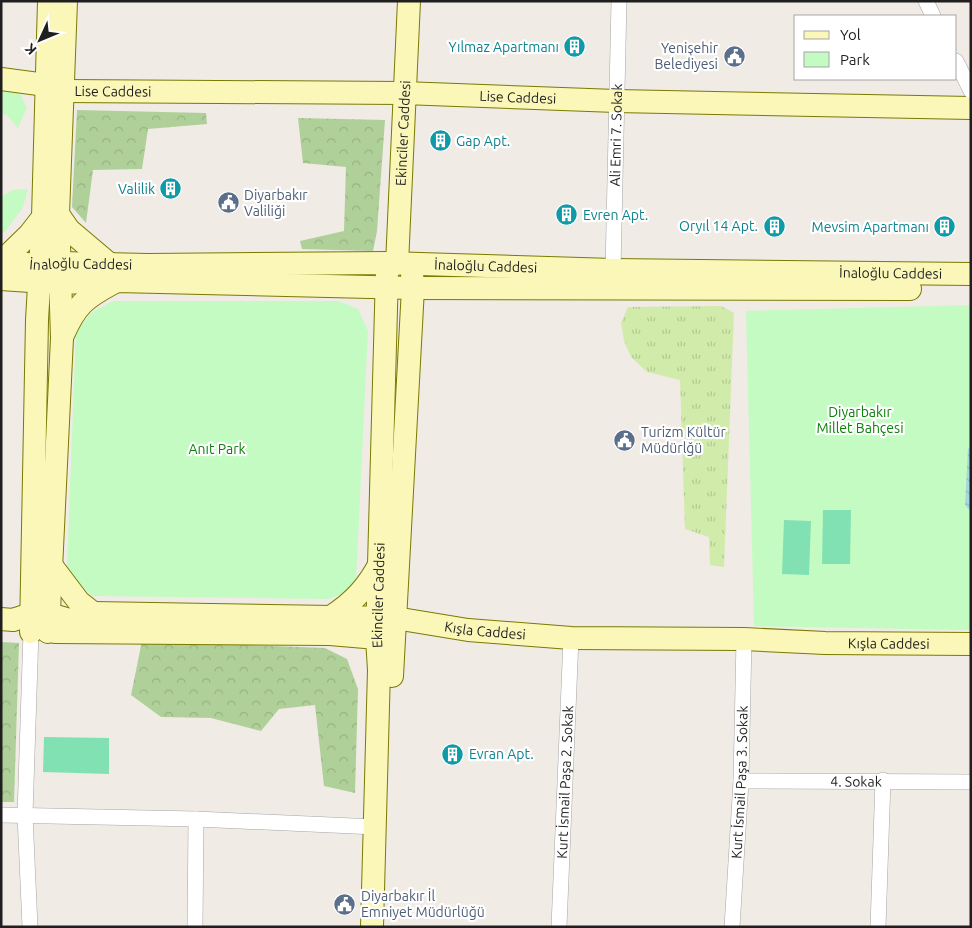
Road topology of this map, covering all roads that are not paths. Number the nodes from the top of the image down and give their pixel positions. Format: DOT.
graph roads {
  1 [pos="49,1"];
  2 [pos="66,1"];
  3 [pos="409,1"];
  4 [pos="618,1"];
  5 [pos="926,1"];
  6 [pos="933,15"];
  7 [pos="957,63"];
  8 [pos="1,79"];
  9 [pos="55,88"];
  10 [pos="971,91"];
  11 [pos="403,93"];
  12 [pos="616,101"];
  13 [pos="971,108"];
  14 [pos="51,215"];
  15 [pos="1,262"];
  16 [pos="399,264"];
  17 [pos="613,270"];
  18 [pos="112,272"];
  19 [pos="49,273"];
  20 [pos="971,274"];
  21 [pos="1,279"];
  22 [pos="1,284"];
  23 [pos="348,286"];
  24 [pos="387,287"];
  25 [pos="413,288"];
  26 [pos="971,288"];
  27 [pos="37,320"];
  28 [pos="386,328"];
  29 [pos="62,338"];
  30 [pos="380,562"];
  31 [pos="51,565"];
  32 [pos="93,613"];
  33 [pos="1,619"];
  34 [pos="40,623"];
  35 [pos="331,625"];
  36 [pos="386,627"];
  37 [pos="1,631"];
  38 [pos="572,638"];
  39 [pos="744,639"];
  40 [pos="971,644"];
  41 [pos="379,670"];
  42 [pos="883,780"];
  43 [pos="741,781"];
  44 [pos="971,782"];
  45 [pos="1,815"];
  46 [pos="25,815"];
  47 [pos="196,819"];
  48 [pos="376,827"];
  49 [pos="30,927"];
  50 [pos="195,927"];
  51 [pos="372,927"];
  52 [pos="387,927"];
  53 [pos="558,927"];
  54 [pos="732,927"];
  55 [pos="878,927"];
  1 -- 9 [label="main road"];
  2 -- 9 [label="main road"];
  3 -- 11 [label="main road, Ekinciler Caddesi"];
  4 -- 12 [label="street, Ali Emri 7. Sokak"];
  5 -- 6 [label="street"];
  7 -- 10 [label="street"];
  8 -- 9 [label="main road, Lise Caddesi"];
  9 -- 11 [label="main road, Lise Caddesi"];
  9 -- 14 [label="main road"];
  11 -- 12 [label="main road, Lise Caddesi"];
  11 -- 16 [label="main road, Ekinciler Caddesi"];
  12 -- 13 [label="main road, Lise Caddesi"];
  12 -- 17 [label="street, Ali Emri 7. Sokak"];
  14 -- 15 [label="main road"];
  14 -- 18 [label="main road"];
  14 -- 19 [label="main road"];
  15 -- 19 [label="main road, İnaloğlu Caddesi"];
  16 -- 17 [label="main road, İnaloğlu Caddesi"];
  16 -- 18 [label="main road, İnaloğlu Caddesi"];
  16 -- 24 [label="main road, Ekinciler Caddesi"];
  16 -- 25 [label="main road, Ekinciler Caddesi"];
  17 -- 20 [label="main road, İnaloğlu Caddesi"];
  18 -- 19 [label="main road"];
  18 -- 23 [label="main road, İnaloğlu Caddesi"];
  18 -- 29 [label="main road"];
  19 -- 21 [label="main road"];
  19 -- 27 [label="main road"];
  19 -- 29 [label="main road"];
  22 -- 27 [label="main road"];
  23 -- 24 [label="main road, İnaloğlu Caddesi"];
  23 -- 28 [label="main road"];
  24 -- 25 [label="main road, İnaloğlu Caddesi"];
  24 -- 28 [label="main road, Ekinciler Caddesi"];
  25 -- 26 [label="main road, İnaloğlu Caddesi"];
  25 -- 36 [label="main road, Ekinciler Caddesi"];
  27 -- 34 [label="main road"];
  28 -- 30 [label="main road, Ekinciler Caddesi"];
  29 -- 31 [label="main road"];
  30 -- 35 [label="main road"];
  30 -- 36 [label="main road, Ekinciler Caddesi"];
  31 -- 32 [label="main road"];
  31 -- 34 [label="main road"];
  32 -- 34 [label="main road"];
  32 -- 35 [label="main road"];
  33 -- 34 [label="main road"];
  34 -- 35 [label="main road"];
  34 -- 37 [label="main road"];
  34 -- 46 [label="street"];
  35 -- 36 [label="main road"];
  35 -- 41 [label="main road"];
  36 -- 38 [label="main road, Kışla Caddesi"];
  36 -- 41 [label="main road, Ekinciler Caddesi"];
  36 -- 52 [label="main road, Ekinciler Caddesi"];
  38 -- 39 [label="main road, Kışla Caddesi"];
  38 -- 53 [label="street, Kurt İsmail Paşa 2. Sokak"];
  39 -- 40 [label="main road, Kışla Caddesi"];
  39 -- 43 [label="street, Kurt İsmail Paşa 3. Sokak"];
  41 -- 48 [label="main road, Ekinciler Caddesi"];
  42 -- 43 [label="street, 4. Sokak"];
  42 -- 44 [label="street, 4. Sokak"];
  42 -- 55 [label="street"];
  43 -- 54 [label="street, Kurt İsmail Paşa 3. Sokak"];
  45 -- 46 [label="street"];
  46 -- 47 [label="street"];
  46 -- 49 [label="street"];
  47 -- 48 [label="street"];
  47 -- 50 [label="street"];
  48 -- 51 [label="main road, Ekinciler Caddesi"];
}
